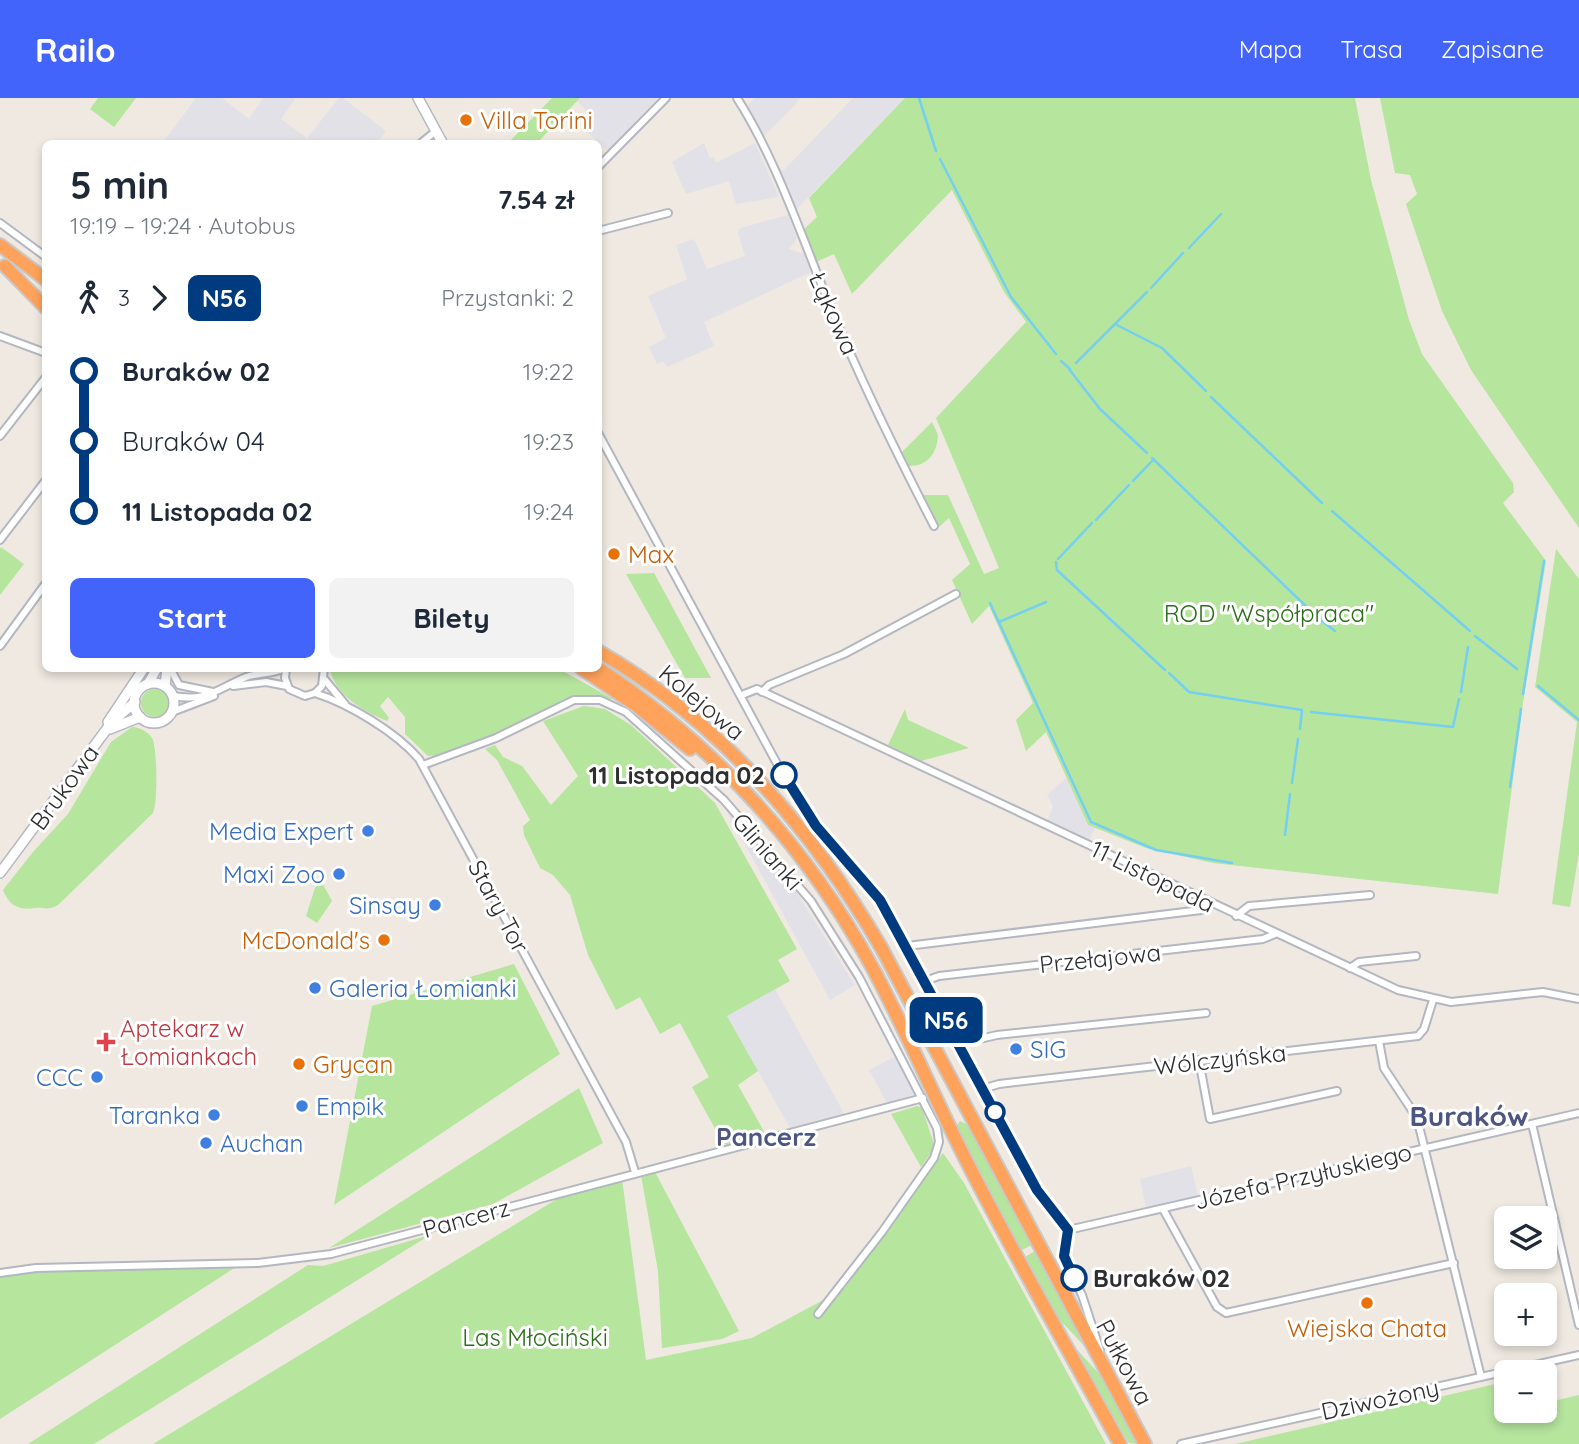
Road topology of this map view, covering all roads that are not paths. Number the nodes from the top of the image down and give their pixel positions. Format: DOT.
graph roads {
  1 [pos="418,98"];
  2 [pos="666,98"];
  3 [pos="737,98"];
  4 [pos="436,131"];
  5 [pos="425,140"];
  6 [pos="441,140"];
  7 [pos="602,163"];
  8 [pos="668,213"];
  9 [pos="0,223"];
  10 [pos="602,230"];
  11 [pos="2,246"];
  12 [pos="42,254"];
  13 [pos="3,264"];
  14 [pos="42,269"];
  15 [pos="42,277"];
  16 [pos="42,294"];
  17 [pos="42,304"];
  18 [pos="0,336"];
  19 [pos="42,352"];
  20 [pos="42,382"];
  21 [pos="0,436"];
  22 [pos="602,440"];
  23 [pos="42,485"];
  24 [pos="934,526"];
  25 [pos="0,540"];
  26 [pos="42,588"];
  27 [pos="956,594"];
  28 [pos="602,644"];
  29 [pos="0,646"];
  30 [pos="602,653"];
  31 [pos="632,670"];
  32 [pos="602,671"];
  33 [pos="141,672"];
  34 [pos="155,672"];
  35 [pos="168,672"];
  36 [pos="171,672"];
  37 [pos="275,672"];
  38 [pos="285,672"];
  39 [pos="324,672"];
  40 [pos="587,672"];
  41 [pos="325,680"];
  42 [pos="148,684"];
  43 [pos="165,686"];
  44 [pos="231,686"];
  45 [pos="287,686"];
  46 [pos="218,692"];
  47 [pos="762,692"];
  48 [pos="315,694"];
  49 [pos="742,695"];
  50 [pos="173,696"];
  51 [pos="135,702"];
  52 [pos="346,706"];
  53 [pos="172,712"];
  54 [pos="140,717"];
  55 [pos="103,734"];
  56 [pos="423,765"];
  57 [pos="736,782"];
  58 [pos="0,873"];
  59 [pos="1370,895"];
  60 [pos="1208,902"];
  61 [pos="1236,916"];
  62 [pos="1275,934"];
  63 [pos="907,946"];
  64 [pos="1416,956"];
  65 [pos="1350,968"];
  66 [pos="925,981"];
  67 [pos="1579,999"];
  68 [pos="1433,1000"];
  69 [pos="1206,1013"];
  70 [pos="1379,1041"];
  71 [pos="958,1044"];
  72 [pos="1199,1060"];
  73 [pos="982,1089"];
  74 [pos="1337,1091"];
  75 [pos="923,1098"];
  76 [pos="1579,1113"];
  77 [pos="968,1115"];
  78 [pos="1532,1124"];
  79 [pos="950,1127"];
  80 [pos="1424,1148"];
  81 [pos="635,1172"];
  82 [pos="1163,1209"];
  83 [pos="1068,1230"];
  84 [pos="1454,1263"];
  85 [pos="0,1273"];
  86 [pos="818,1314"];
  87 [pos="1579,1325"];
  88 [pos="1579,1355"];
  89 [pos="1102,1365"];
  90 [pos="1481,1377"];
  91 [pos="1120,1444"];
  92 [pos="1145,1444"];
  93 [pos="1181,1444"];
  1 -- 4 [label="street"];
  2 -- 7 [label="street"];
  3 -- 24 [label="street, Łąkowa"];
  4 -- 5 [label="street"];
  4 -- 6 [label="street"];
  8 -- 10 [label="street"];
  9 -- 12 [label="street"];
  11 -- 14 [label="highway"];
  11 -- 15 [label="highway"];
  13 -- 16 [label="highway"];
  13 -- 17 [label="highway"];
  18 -- 19 [label="street"];
  20 -- 21 [label="street"];
  22 -- 49 [label="street"];
  23 -- 25 [label="street"];
  26 -- 29 [label="street"];
  27 -- 47 [label="street"];
  28 -- 31 [label="highway"];
  30 -- 31 [label="highway, Kolejowa"];
  31 -- 77 [label="highway, Kolejowa"];
  32 -- 57 [label="highway, Kolejowa"];
  33 -- 55 [label="street"];
  34 -- 42 [label="street"];
  35 -- 43 [label="street"];
  36 -- 46 [label="street"];
  37 -- 44 [label="street"];
  38 -- 45 [label="street"];
  39 -- 41 [label="street"];
  40 -- 57 [label="highway"];
  41 -- 48 [label="street"];
  41 -- 52 [label="street, Stary Tor"];
  42 -- 43 [label="street"];
  42 -- 51 [label="street"];
  43 -- 50 [label="street"];
  44 -- 45 [label="street, Stary Tor"];
  44 -- 46 [label="street"];
  45 -- 48 [label="street, Stary Tor"];
  46 -- 50 [label="street"];
  46 -- 53 [label="street"];
  47 -- 49 [label="street"];
  47 -- 60 [label="street, 11 Listopada"];
  48 -- 52 [label="street, Stary Tor"];
  49 -- 63 [label="street"];
  50 -- 53 [label="street"];
  51 -- 54 [label="street"];
  51 -- 55 [label="street, Brukowa"];
  52 -- 56 [label="street, Stary Tor"];
  53 -- 54 [label="street"];
  54 -- 55 [label="street, Brukowa"];
  55 -- 58 [label="street, Brukowa"];
  56 -- 75 [label="street, Glinianki"];
  56 -- 81 [label="street, Stary Tor"];
  57 -- 79 [label="highway, Kolejowa"];
  59 -- 61 [label="street"];
  60 -- 61 [label="street, 11 Listopada"];
  60 -- 63 [label="street"];
  61 -- 62 [label="street, 11 Listopada"];
  62 -- 65 [label="street, 11 Listopada"];
  62 -- 66 [label="street, Przełajowa"];
  63 -- 66 [label="street"];
  64 -- 65 [label="street"];
  65 -- 68 [label="street, 11 Listopada"];
  66 -- 71 [label="street"];
  67 -- 68 [label="street, 11 Listopada"];
  68 -- 70 [label="street, Wólczyńska"];
  69 -- 71 [label="street"];
  70 -- 72 [label="street, Wólczyńska"];
  70 -- 80 [label="street"];
  71 -- 73 [label="street"];
  72 -- 73 [label="street, Wólczyńska"];
  72 -- 74 [label="street"];
  73 -- 83 [label="street"];
  75 -- 81 [label="street, Pancerz"];
  75 -- 86 [label="street, Glinianki"];
  76 -- 78 [label="street, Józefa Przyłuskiego"];
  77 -- 89 [label="highway, Pułkowa"];
  78 -- 80 [label="street, Józefa Przyłuskiego"];
  78 -- 87 [label="street"];
  79 -- 91 [label="highway, Pułkowa"];
  80 -- 82 [label="street, Józefa Przyłuskiego"];
  80 -- 84 [label="street"];
  81 -- 85 [label="street, Pancerz"];
  82 -- 83 [label="street, Józefa Przyłuskiego"];
  82 -- 84 [label="street"];
  83 -- 89 [label="street"];
  84 -- 90 [label="street"];
  88 -- 90 [label="street, Dziwożony"];
  89 -- 92 [label="highway, Pułkowa"];
  90 -- 93 [label="street, Dziwożony"];
}
